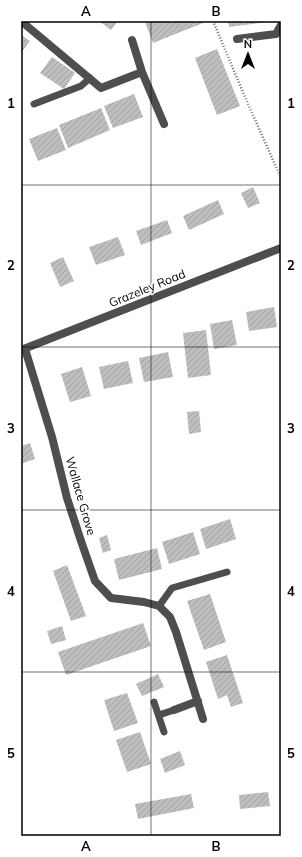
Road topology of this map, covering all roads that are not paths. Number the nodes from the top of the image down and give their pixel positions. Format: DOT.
graph roads {
  1 [pos="21,21"];
  2 [pos="281,25"];
  3 [pos="237,39"];
  4 [pos="132,40"];
  5 [pos="142,72"];
  6 [pos="90,78"];
  7 [pos="34,104"];
  8 [pos="164,124"];
  9 [pos="281,248"];
  10 [pos="23,350"];
  11 [pos="227,572"];
  12 [pos="159,606"];
  13 [pos="198,701"];
  14 [pos="154,702"];
  15 [pos="174,710"];
  16 [pos="159,715"];
  17 [pos="203,719"];
  18 [pos="164,732"];
  1 -- 6 [label="street"];
  2 -- 3 [label="street"];
  4 -- 5 [label="street"];
  5 -- 6 [label="street"];
  5 -- 8 [label="street"];
  6 -- 7 [label="lane"];
  9 -- 10 [label="street, Grazeley Road"];
  10 -- 12 [label="street, Wallace Grove"];
  11 -- 12 [label="lane"];
  12 -- 13 [label="street"];
  13 -- 15 [label="street"];
  13 -- 17 [label="street"];
  14 -- 16 [label="lane"];
  15 -- 16 [label="lane"];
  16 -- 18 [label="lane"];
}
